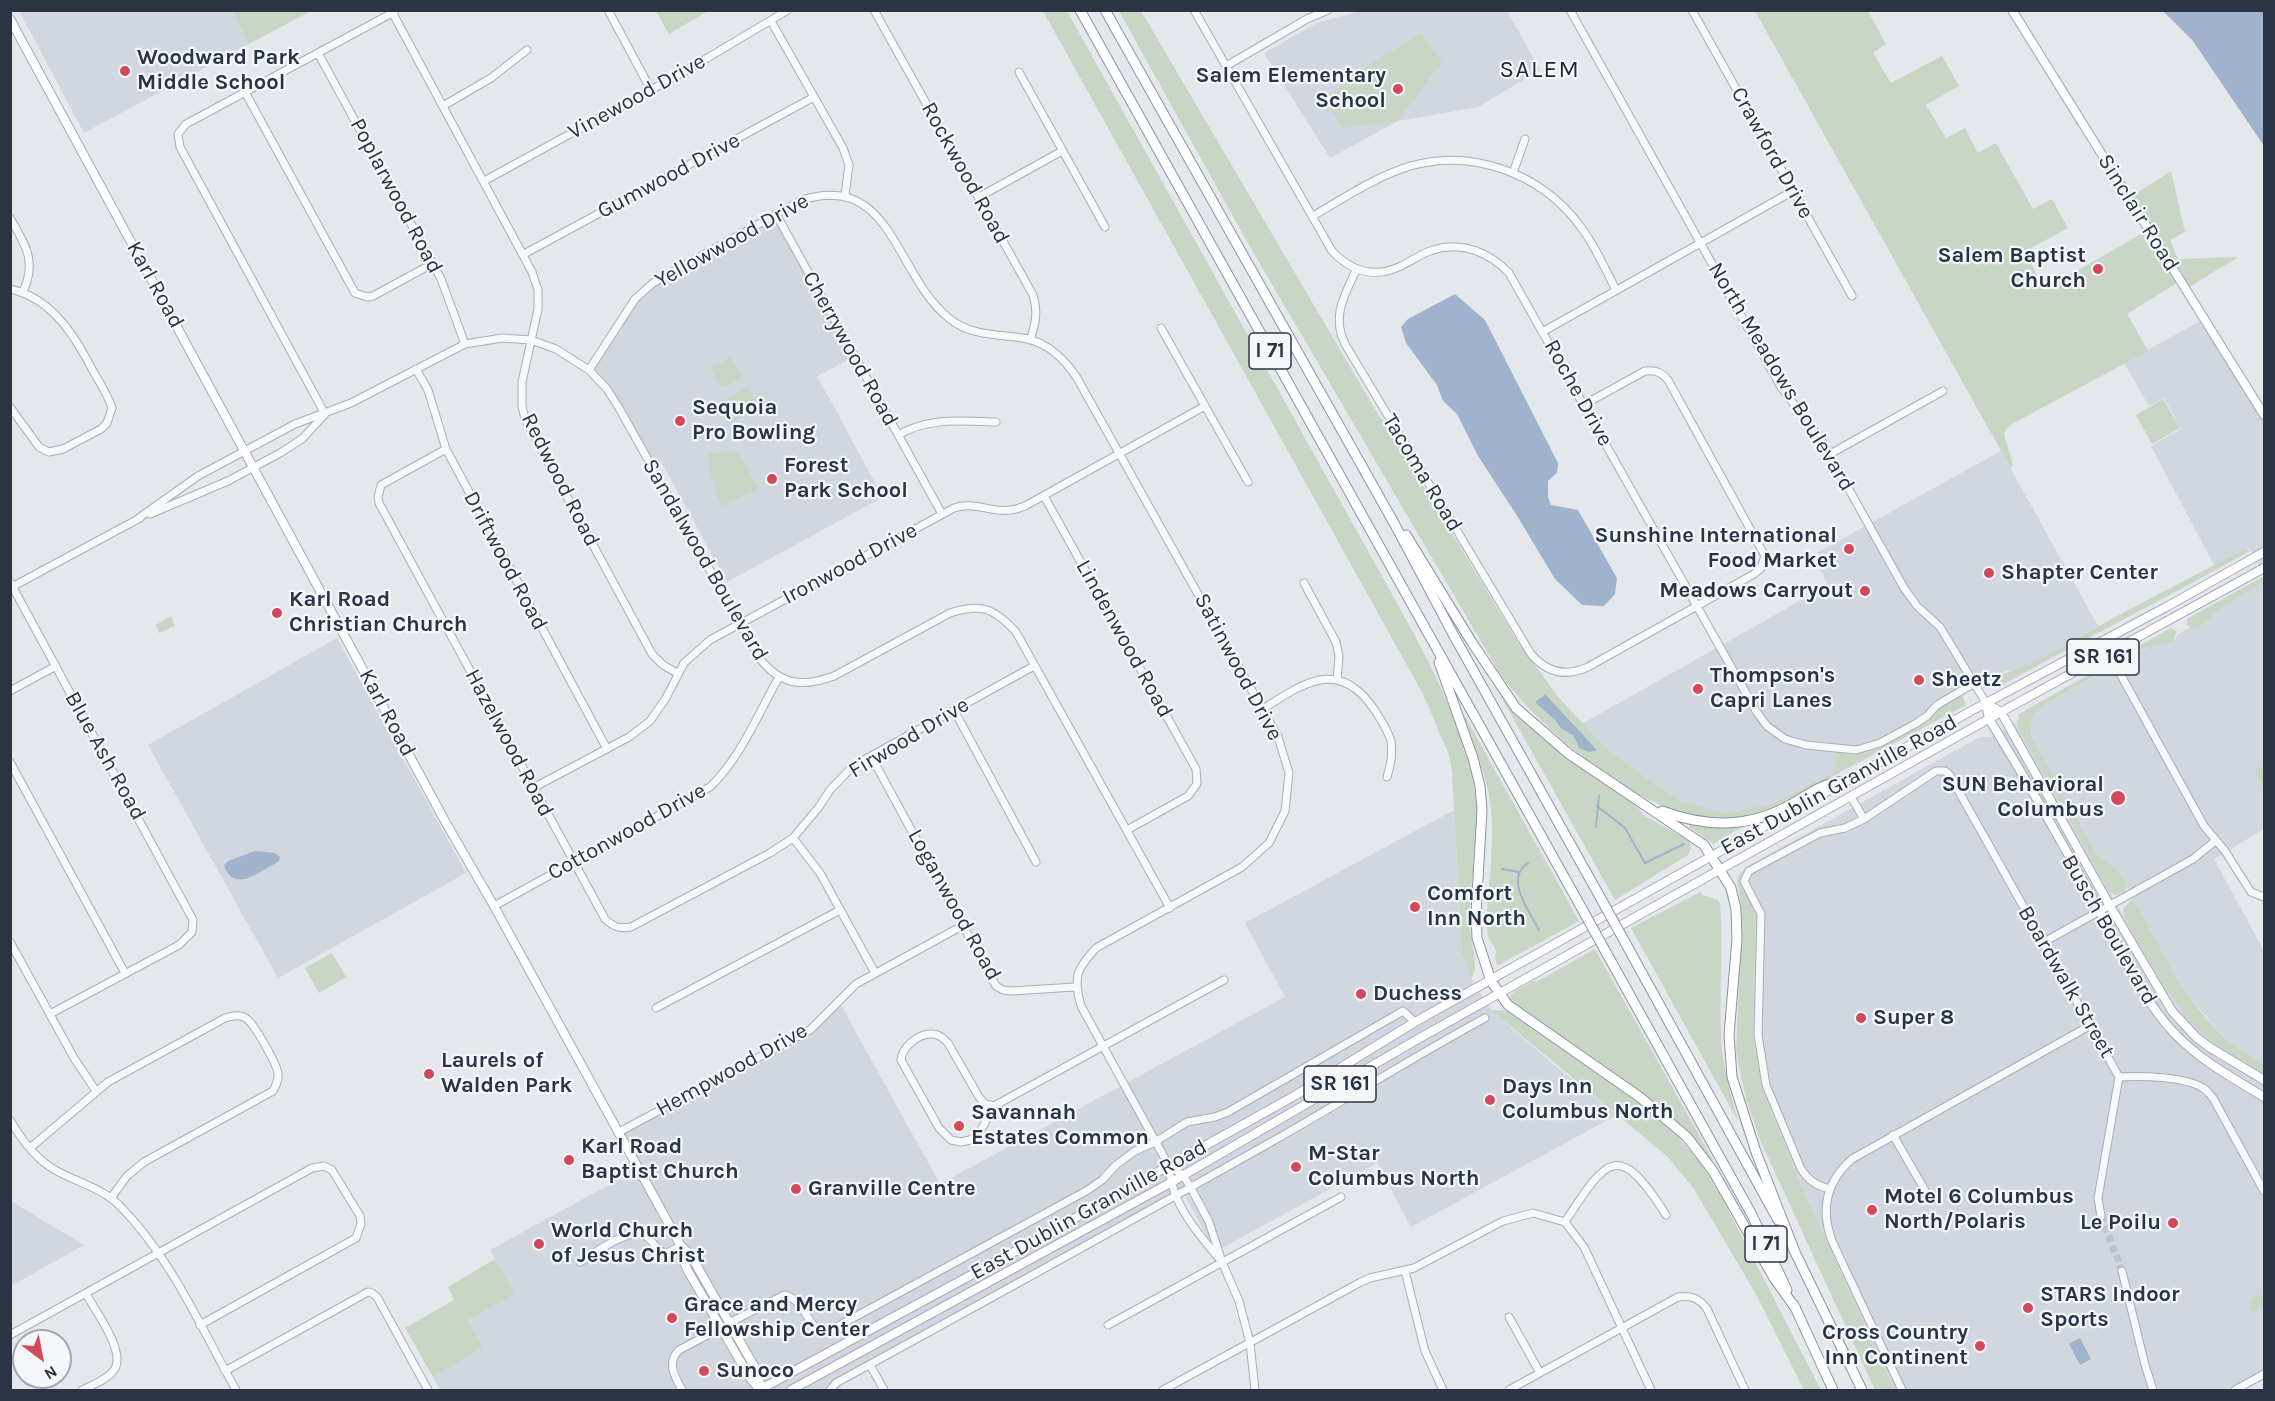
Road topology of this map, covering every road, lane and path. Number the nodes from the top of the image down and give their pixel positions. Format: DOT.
graph roads {
  1 [pos="608,10"];
  2 [pos="788,10"];
  3 [pos="874,10"];
  4 [pos="1080,10"];
  5 [pos="1105,10"];
  6 [pos="1194,10"];
  7 [pos="1328,10"];
  8 [pos="1570,10"];
  9 [pos="1692,10"];
  10 [pos="2012,10"];
  11 [pos="393,11"];
  12 [pos="10,19"];
  13 [pos="771,21"];
  14 [pos="527,50"];
  15 [pos="318,53"];
  16 [pos="1226,66"];
  17 [pos="1018,72"];
  18 [pos="651,90"];
  19 [pos="245,93"];
  20 [pos="814,97"];
  21 [pos="443,106"];
  22 [pos="1525,139"];
  23 [pos="1062,151"];
  24 [pos="1513,173"];
  25 [pos="484,181"];
  26 [pos="1793,191"];
  27 [pos="845,195"];
  28 [pos="979,197"];
  29 [pos="776,214"];
  30 [pos="1313,216"];
  31 [pos="10,218"];
  32 [pos="1105,227"];
  33 [pos="1700,243"];
  34 [pos="524,254"];
  35 [pos="432,264"];
  36 [pos="1356,270"];
  37 [pos="10,289"];
  38 [pos="1616,290"];
  39 [pos="23,292"];
  40 [pos="1852,296"];
  41 [pos="1161,328"];
  42 [pos="1544,331"];
  43 [pos="531,340"];
  44 [pos="1030,340"];
  45 [pos="465,344"];
  46 [pos="416,369"];
  47 [pos="589,370"];
  48 [pos="1942,391"];
  49 [pos="1585,404"];
  50 [pos="10,406"];
  51 [pos="1205,406"];
  52 [pos="325,414"];
  53 [pos="2265,415"];
  54 [pos="996,422"];
  55 [pos="898,435"];
  56 [pos="446,449"];
  57 [pos="245,452"];
  58 [pos="1120,453"];
  59 [pos="1830,454"];
  60 [pos="253,467"];
  61 [pos="1248,482"];
  62 [pos="1374,487"];
  63 [pos="1044,496"];
  64 [pos="942,514"];
  65 [pos="136,520"];
  66 [pos="2265,552"];
  67 [pos="2265,568"];
  68 [pos="1304,583"];
  69 [pos="11,586"];
  70 [pos="1697,606"];
  71 [pos="740,624"];
  72 [pos="1425,630"];
  73 [pos="56,666"];
  74 [pos="1034,666"];
  75 [pos="2117,668"];
  76 [pos="677,673"];
  77 [pos="779,677"];
  78 [pos="1336,680"];
  79 [pos="1973,684"];
  80 [pos="10,691"];
  81 [pos="1986,703"];
  82 [pos="1263,709"];
  83 [pos="954,710"];
  84 [pos="2001,712"];
  85 [pos="1989,719"];
  86 [pos="607,748"];
  87 [pos="871,756"];
  88 [pos="10,762"];
  89 [pos="1945,771"];
  90 [pos="1387,777"];
  91 [pos="1846,780"];
  92 [pos="533,788"];
  93 [pos="1851,797"];
  94 [pos="1648,805"];
  95 [pos="1864,819"];
  96 [pos="1127,830"];
  97 [pos="793,838"];
  98 [pos="2215,841"];
  99 [pos="1713,857"];
  100 [pos="574,862"];
  101 [pos="1036,862"];
  102 [pos="1721,870"];
  103 [pos="2265,897"];
  104 [pos="494,906"];
  105 [pos="2110,906"];
  106 [pos="1170,908"];
  107 [pos="840,910"];
  108 [pos="2099,911"];
  109 [pos="962,926"];
  110 [pos="613,927"];
  111 [pos="10,942"];
  112 [pos="2044,942"];
  113 [pos="125,973"];
  114 [pos="875,973"];
  115 [pos="1224,980"];
  116 [pos="1491,981"];
  117 [pos="1076,987"];
  118 [pos="1498,994"];
  119 [pos="656,1008"];
  120 [pos="50,1014"];
  121 [pos="1485,1018"];
  122 [pos="1415,1022"];
  123 [pos="2091,1025"];
  124 [pos="1104,1047"];
  125 [pos="2119,1077"];
  126 [pos="2265,1080"];
  127 [pos="96,1091"];
  128 [pos="1321,1095"];
  129 [pos="2265,1097"];
  130 [pos="989,1106"];
  131 [pos="1329,1107"];
  132 [pos="10,1120"];
  133 [pos="619,1132"];
  134 [pos="1893,1136"];
  135 [pos="1155,1142"];
  136 [pos="30,1148"];
  137 [pos="1169,1166"];
  138 [pos="1183,1175"];
  139 [pos="1170,1183"];
  140 [pos="1191,1188"];
  141 [pos="1829,1190"];
  142 [pos="2265,1191"];
  143 [pos="1177,1196"];
  144 [pos="1341,1197"];
  145 [pos="111,1198"];
  146 [pos="1930,1199"];
  147 [pos="1666,1215"];
  148 [pos="2101,1216"];
  149 [pos="1565,1222"];
  150 [pos="681,1246"];
  151 [pos="1795,1252"];
  152 [pos="158,1253"];
  153 [pos="580,1262"];
  154 [pos="1222,1262"];
  155 [pos="1405,1271"];
  156 [pos="2122,1271"];
  157 [pos="86,1294"];
  158 [pos="1796,1309"];
  159 [pos="1509,1317"];
  160 [pos="729,1323"];
  161 [pos="200,1325"];
  162 [pos="1108,1325"];
  163 [pos="721,1328"];
  164 [pos="1622,1328"];
  165 [pos="10,1335"];
  166 [pos="1250,1343"];
  167 [pos="870,1365"];
  168 [pos="225,1371"];
  169 [pos="1540,1373"];
  170 [pos="2265,1374"];
  171 [pos="82,1390"];
  172 [pos="236,1390"];
  173 [pos="428,1390"];
  174 [pos="682,1390"];
  175 [pos="760,1390"];
  176 [pos="790,1390"];
  177 [pos="831,1390"];
  178 [pos="884,1390"];
  179 [pos="1163,1390"];
  180 [pos="1255,1390"];
  181 [pos="1443,1390"];
  182 [pos="1509,1390"];
  183 [pos="1651,1390"];
  184 [pos="1745,1390"];
  185 [pos="1833,1390"];
  186 [pos="1862,1390"];
  187 [pos="1902,1390"];
  188 [pos="2153,1390"];
  189 [pos="2235,1390"];
  1 -- 18 [label="street"];
  2 -- 13 [label="street, Vinewood Drive"];
  3 -- 28 [label="street, Rockwood Road"];
  4 -- 72 [label="highway, I 71"];
  5 -- 62 [label="highway, I 71"];
  6 -- 16 [label="street"];
  7 -- 16 [label="street"];
  8 -- 33 [label="street, North Meadows Boulevard"];
  9 -- 26 [label="street, Crawford Drive"];
  10 -- 53 [label="main road, Sinclair Road"];
  11 -- 15 [label="street"];
  11 -- 21 [label="street, Redwood Road"];
  12 -- 57 [label="main road, Karl Road"];
  13 -- 18 [label="street, Vinewood Drive"];
  13 -- 20 [label="street"];
  14 -- 21 [label="street"];
  15 -- 19 [label="street"];
  15 -- 35 [label="street, Poplarwood Road"];
  16 -- 30 [label="street"];
  17 -- 23 [label="street"];
  18 -- 25 [label="street, Vinewood Drive"];
  19 -- 35 [label="street"];
  19 -- 52 [label="street"];
  20 -- 27 [label="street"];
  20 -- 34 [label="street, Gumwood Drive"];
  21 -- 25 [label="street, Redwood Road"];
  22 -- 24 [label="street"];
  23 -- 28 [label="street"];
  23 -- 32 [label="street"];
  24 -- 30 [label="street"];
  24 -- 38 [label="street"];
  25 -- 34 [label="street, Redwood Road"];
  26 -- 33 [label="street"];
  26 -- 40 [label="street, Crawford Drive"];
  27 -- 29 [label="street, Yellowwood Drive"];
  27 -- 44 [label="street, Satinwood Drive"];
  28 -- 44 [label="street, Rockwood Road"];
  29 -- 47 [label="street, Yellowwood Drive"];
  29 -- 55 [label="street, Cherrywood Road"];
  30 -- 36 [label="street"];
  31 -- 39 [label="street"];
  33 -- 38 [label="street"];
  33 -- 59 [label="street, North Meadows Boulevard"];
  34 -- 43 [label="street, Redwood Road"];
  35 -- 45 [label="street, Poplarwood Road"];
  36 -- 42 [label="street, Roche Drive"];
  36 -- 70 [label="street, Tacoma Road"];
  37 -- 39 [label="street"];
  38 -- 42 [label="street"];
  39 -- 50 [label="street"];
  41 -- 51 [label="street"];
  42 -- 49 [label="street, Roche Drive"];
  43 -- 45 [label="street, Sandalwood Boulevard"];
  43 -- 47 [label="street, Sandalwood Boulevard"];
  43 -- 76 [label="street, Redwood Road"];
  44 -- 58 [label="street, Satinwood Drive"];
  45 -- 46 [label="street, Sandalwood Boulevard"];
  46 -- 52 [label="street, Sandalwood Boulevard"];
  46 -- 56 [label="street, Driftwood Road"];
  47 -- 71 [label="street, Sandalwood Boulevard"];
  48 -- 59 [label="street"];
  49 -- 70 [label="street, Roche Drive"];
  49 -- 70 [label="street"];
  51 -- 58 [label="street, Ironwood Drive"];
  51 -- 61 [label="street"];
  52 -- 57 [label="street, Sandalwood Boulevard"];
  52 -- 60 [label="street"];
  54 -- 55 [label="street"];
  55 -- 64 [label="street, Cherrywood Road"];
  56 -- 86 [label="street, Driftwood Road"];
  56 -- 92 [label="street, Hazelwood Road"];
  57 -- 60 [label="main road, Karl Road"];
  57 -- 65 [label="street, Sandalwood Boulevard"];
  58 -- 63 [label="street, Ironwood Drive"];
  58 -- 82 [label="street, Satinwood Drive"];
  59 -- 79 [label="street, North Meadows Boulevard"];
  60 -- 65 [label="street"];
  60 -- 104 [label="main road, Karl Road"];
  62 -- 94 [label="highway"];
  62 -- 151 [label="highway, I 71, bridge"];
  63 -- 64 [label="street, Ironwood Drive"];
  63 -- 96 [label="street, Lindenwood Road"];
  64 -- 71 [label="street, Ironwood Drive"];
  65 -- 69 [label="street"];
  66 -- 81 [label="main road, East Dublin Granville Road / SR 161"];
  67 -- 84 [label="main road, East Dublin Granville Road / SR 161"];
  68 -- 78 [label="street"];
  69 -- 73 [label="street, Blue Ash Road"];
  70 -- 79 [label="street, Roche Drive"];
  71 -- 76 [label="street, Ironwood Drive"];
  71 -- 77 [label="street, Sandalwood Boulevard"];
  72 -- 116 [label="highway"];
  72 -- 158 [label="highway, I 71, bridge"];
  73 -- 80 [label="street"];
  73 -- 113 [label="street, Blue Ash Road"];
  74 -- 77 [label="street, Sandalwood Boulevard"];
  74 -- 83 [label="street, Firwood Drive"];
  74 -- 96 [label="street, Sandalwood Boulevard"];
  75 -- 98 [label="street"];
  76 -- 86 [label="street, Ironwood Drive"];
  77 -- 100 [label="street, Cottonwood Drive"];
  78 -- 82 [label="street"];
  78 -- 90 [label="street"];
  79 -- 81 [label="street, North Meadows Boulevard"];
  81 -- 84 [label="main road, Busch Boulevard"];
  81 -- 85 [label="main road, Busch Boulevard"];
  81 -- 91 [label="main road, East Dublin Granville Road / SR 161"];
  82 -- 106 [label="street, Satinwood Drive"];
  83 -- 87 [label="street, Firwood Drive"];
  83 -- 101 [label="street"];
  84 -- 85 [label="main road, East Dublin Granville Road / SR 161"];
  84 -- 105 [label="main road, Busch Boulevard"];
  85 -- 93 [label="main road, East Dublin Granville Road / SR 161"];
  85 -- 108 [label="main road, Busch Boulevard"];
  86 -- 92 [label="street, Ironwood Drive"];
  87 -- 97 [label="street, Firwood Drive"];
  87 -- 109 [label="street, Loganwood Road"];
  88 -- 113 [label="street"];
  89 -- 95 [label="street, East Dublin Granville Road"];
  89 -- 112 [label="street, Boardwalk Street"];
  91 -- 94 [label="highway"];
  91 -- 99 [label="main road, East Dublin Granville Road / SR 161"];
  92 -- 100 [label="street, Hazelwood Road"];
  93 -- 95 [label="street, East Dublin Granville Road"];
  93 -- 102 [label="main road, East Dublin Granville Road / SR 161"];
  94 -- 99 [label="highway"];
  95 -- 141 [label="street, East Dublin Granville Road"];
  96 -- 106 [label="street, Sandalwood Boulevard"];
  97 -- 107 [label="street"];
  97 -- 110 [label="street, Firwood Drive"];
  98 -- 103 [label="street"];
  98 -- 105 [label="street"];
  99 -- 102 [label="highway"];
  99 -- 116 [label="main road, East Dublin Granville Road / SR 161"];
  100 -- 104 [label="street, Cottonwood Drive"];
  100 -- 110 [label="street, Hazelwood Road"];
  102 -- 118 [label="main road, East Dublin Granville Road / SR 161"];
  102 -- 151 [label="highway"];
  104 -- 133 [label="main road, Karl Road"];
  105 -- 108 [label="street"];
  105 -- 126 [label="main road, Busch Boulevard"];
  106 -- 117 [label="street, Satinwood Drive"];
  107 -- 114 [label="street"];
  107 -- 119 [label="street"];
  108 -- 112 [label="street"];
  108 -- 129 [label="main road, Busch Boulevard"];
  109 -- 114 [label="street, Hempwood Drive"];
  109 -- 117 [label="street, Loganwood Road"];
  111 -- 120 [label="street"];
  112 -- 123 [label="street, Boardwalk Street"];
  113 -- 120 [label="street"];
  114 -- 133 [label="street, Hempwood Drive"];
  115 -- 124 [label="street"];
  116 -- 118 [label="highway"];
  116 -- 122 [label="main road, East Dublin Granville Road / SR 161"];
  117 -- 124 [label="street"];
  118 -- 128 [label="main road, East Dublin Granville Road / SR 161"];
  118 -- 158 [label="highway"];
  120 -- 127 [label="street"];
  121 -- 131 [label="street, East Dublin Granville Road"];
  122 -- 135 [label="street, East Dublin Granville Road"];
  122 -- 137 [label="main road, East Dublin Granville Road / SR 161"];
  123 -- 125 [label="street, Boardwalk Street"];
  123 -- 134 [label="street"];
  124 -- 130 [label="street"];
  124 -- 135 [label="street"];
  125 -- 142 [label="street, Boardwalk Street"];
  125 -- 148 [label="street"];
  127 -- 136 [label="street"];
  127 -- 145 [label="street"];
  128 -- 131 [label="street"];
  128 -- 138 [label="main road, East Dublin Granville Road / SR 161"];
  130 -- 130 [label="street"];
  131 -- 140 [label="street, East Dublin Granville Road"];
  132 -- 136 [label="street"];
  133 -- 150 [label="main road, Karl Road"];
  134 -- 141 [label="street"];
  134 -- 146 [label="street"];
  135 -- 137 [label="street"];
  135 -- 160 [label="street, East Dublin Granville Road"];
  136 -- 145 [label="street"];
  137 -- 138 [label="street"];
  137 -- 139 [label="street"];
  137 -- 175 [label="main road, East Dublin Granville Road / SR 161"];
  138 -- 139 [label="main road, East Dublin Granville Road / SR 161"];
  138 -- 140 [label="street"];
  139 -- 143 [label="street"];
  139 -- 176 [label="main road, East Dublin Granville Road / SR 161"];
  140 -- 143 [label="street, East Dublin Granville Road"];
  140 -- 154 [label="street"];
  141 -- 187 [label="street"];
  143 -- 154 [label="street"];
  143 -- 167 [label="street, East Dublin Granville Road"];
  144 -- 154 [label="street"];
  145 -- 152 [label="street"];
  147 -- 149 [label="street"];
  149 -- 155 [label="street"];
  149 -- 164 [label="street"];
  150 -- 153 [label="street"];
  150 -- 160 [label="main road, Karl Road"];
  150 -- 163 [label="main road, Karl Road"];
  151 -- 186 [label="highway, I 71"];
  152 -- 157 [label="street"];
  152 -- 161 [label="street"];
  152 -- 161 [label="street"];
  154 -- 162 [label="street"];
  154 -- 166 [label="street"];
  155 -- 166 [label="street"];
  155 -- 181 [label="street"];
  156 -- 188 [label="street"];
  157 -- 165 [label="street"];
  157 -- 171 [label="street"];
  158 -- 185 [label="highway, I 71"];
  159 -- 169 [label="street"];
  160 -- 175 [label="main road, Karl Road"];
  161 -- 168 [label="street"];
  163 -- 174 [label="street"];
  163 -- 175 [label="main road, Karl Road"];
  164 -- 169 [label="street"];
  164 -- 183 [label="street"];
  164 -- 184 [label="street"];
  166 -- 179 [label="street"];
  166 -- 180 [label="street"];
  167 -- 177 [label="street, East Dublin Granville Road"];
  167 -- 178 [label="street"];
  168 -- 172 [label="street"];
  168 -- 173 [label="street"];
  169 -- 182 [label="street"];
  170 -- 189 [label="street"];
}
